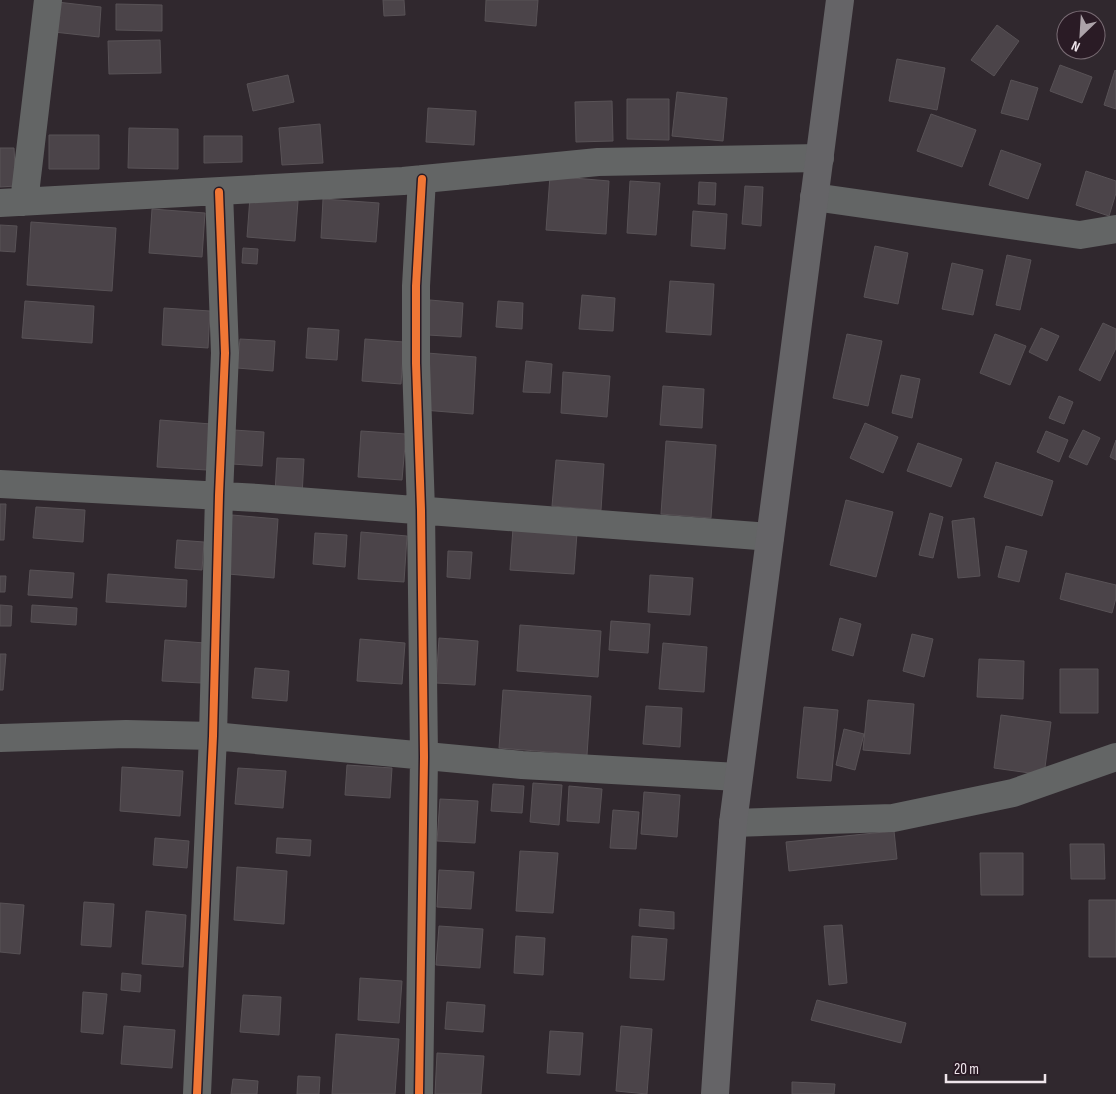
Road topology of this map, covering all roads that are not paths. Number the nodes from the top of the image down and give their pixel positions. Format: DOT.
graph roads {
  1 [pos="48,0"];
  2 [pos="840,0"];
  3 [pos="820,158"];
  4 [pos="422,179"];
  5 [pos="219,192"];
  6 [pos="814,198"];
  7 [pos="12,203"];
  8 [pos="1116,229"];
  9 [pos="0,484"];
  10 [pos="219,495"];
  11 [pos="421,510"];
  12 [pos="770,537"];
  13 [pos="213,736"];
  14 [pos="0,738"];
  15 [pos="424,756"];
  16 [pos="1116,757"];
  17 [pos="738,777"];
  18 [pos="733,823"];
  19 [pos="197,1094"];
  20 [pos="419,1094"];
  21 [pos="715,1094"];
  1 -- 7 [label="street"];
  2 -- 3 [label="main road"];
  3 -- 4 [label="street"];
  3 -- 6 [label="main road"];
  4 -- 5 [label="street"];
  4 -- 11 [label="street"];
  5 -- 7 [label="street"];
  5 -- 10 [label="street"];
  6 -- 8 [label="street"];
  6 -- 12 [label="main road"];
  9 -- 10 [label="street"];
  10 -- 11 [label="street"];
  10 -- 13 [label="street"];
  11 -- 12 [label="street"];
  11 -- 15 [label="street"];
  12 -- 17 [label="main road"];
  13 -- 14 [label="street"];
  13 -- 15 [label="street"];
  13 -- 19 [label="street"];
  15 -- 17 [label="street"];
  15 -- 20 [label="street"];
  16 -- 18 [label="street"];
  17 -- 18 [label="main road"];
  18 -- 21 [label="main road"];
}
